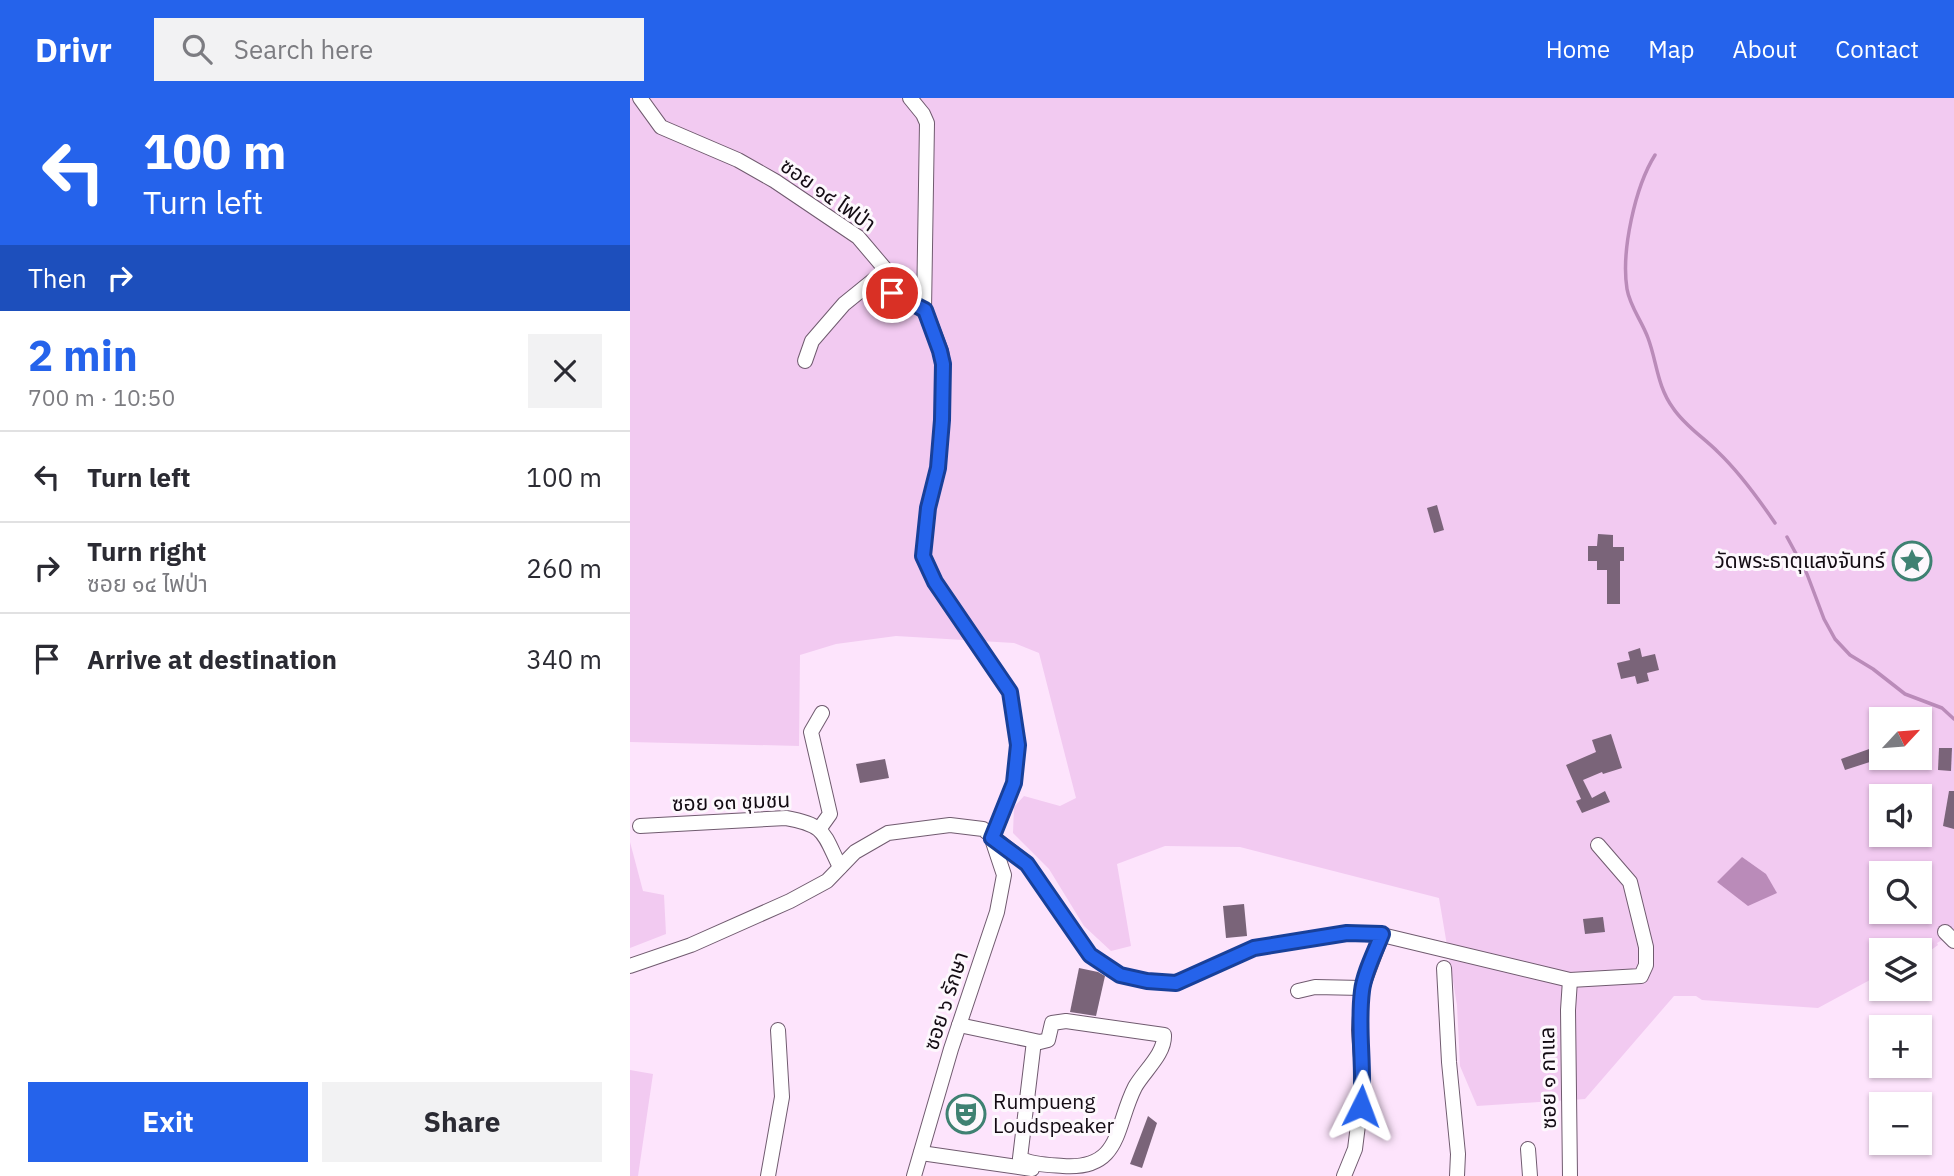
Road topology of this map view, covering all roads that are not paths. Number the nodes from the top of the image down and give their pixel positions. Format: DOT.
graph roads {
  1 [pos="640,98"];
  2 [pos="910,98"];
  3 [pos="886,270"];
  4 [pos="925,310"];
  5 [pos="805,362"];
  6 [pos="822,713"];
  7 [pos="640,826"];
  8 [pos="820,828"];
  9 [pos="992,838"];
  10 [pos="1598,845"];
  11 [pos="840,867"];
  12 [pos="1382,934"];
  13 [pos="630,966"];
  14 [pos="1444,968"];
  15 [pos="1570,980"];
  16 [pos="1362,988"];
  17 [pos="1297,991"];
  18 [pos="959,1025"];
  19 [pos="778,1030"];
  20 [pos="1034,1041"];
  21 [pos="1528,1149"];
  22 [pos="921,1153"];
  23 [pos="768,1176"];
  24 [pos="914,1176"];
  25 [pos="1075,1176"];
  26 [pos="1344,1176"];
  27 [pos="1457,1176"];
  28 [pos="1530,1176"];
  29 [pos="1570,1176"];
  1 -- 3 [label="street, ซอย ๑๔ ไฟป่า"];
  2 -- 4 [label="street"];
  3 -- 4 [label="street, ซอย ๑๔ ไฟป่า"];
  3 -- 5 [label="street"];
  4 -- 9 [label="street"];
  6 -- 8 [label="street"];
  7 -- 8 [label="street, ซอย ๑๓ ชุมชน"];
  8 -- 11 [label="street"];
  9 -- 11 [label="street"];
  9 -- 12 [label="street"];
  9 -- 18 [label="street, ซอย ๖ รักษา"];
  10 -- 15 [label="street"];
  11 -- 13 [label="street"];
  12 -- 15 [label="street"];
  12 -- 16 [label="street"];
  14 -- 27 [label="street"];
  15 -- 29 [label="street, ซอย ๑ กาแล"];
  16 -- 17 [label="street"];
  16 -- 26 [label="street"];
  18 -- 20 [label="street"];
  18 -- 22 [label="street, ซอย ๖ รักษา"];
  19 -- 23 [label="street"];
  20 -- 20 [label="street"];
  21 -- 28 [label="street"];
  22 -- 24 [label="street, ซอย ๖ รักษา"];
  22 -- 25 [label="street"];
}
